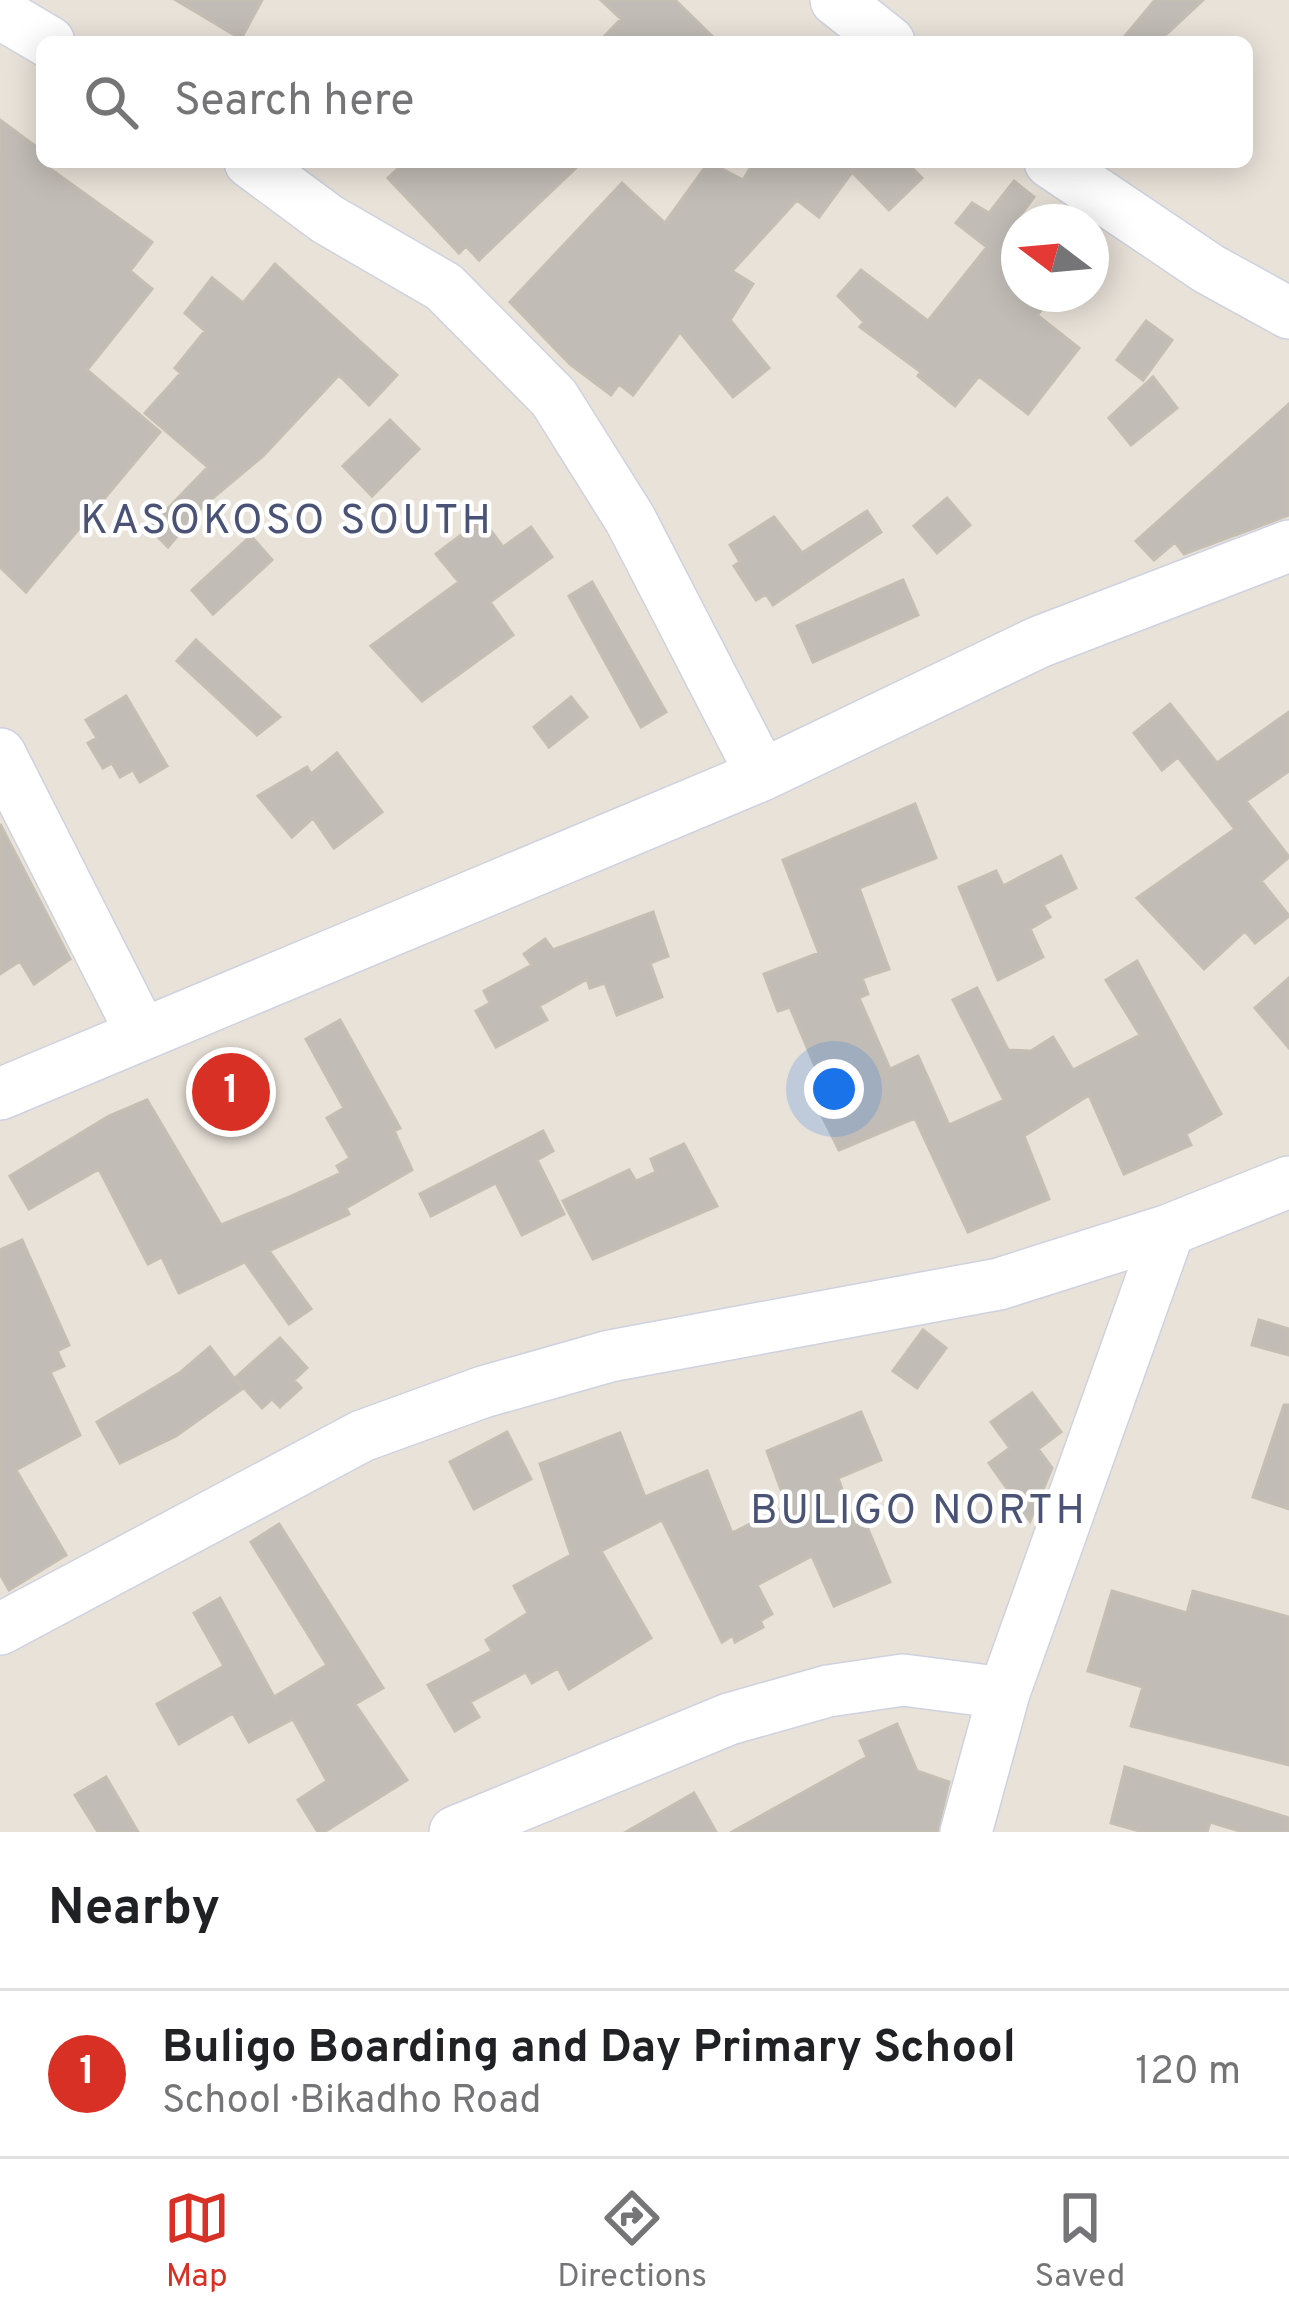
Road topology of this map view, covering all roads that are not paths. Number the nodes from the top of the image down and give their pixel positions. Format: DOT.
graph roads {
  1 [pos="836,0"];
  2 [pos="0,13"];
  3 [pos="39,36"];
  4 [pos="881,36"];
  5 [pos="258,168"];
  6 [pos="1059,168"];
  7 [pos="1289,313"];
  8 [pos="1289,546"];
  9 [pos="0,754"];
  10 [pos="762,775"];
  11 [pos="142,1034"];
  12 [pos="0,1094"];
  13 [pos="1289,1182"];
  14 [pos="1169,1231"];
  15 [pos="0,1630"];
  16 [pos="1004,1693"];
  17 [pos="455,1832"];
  18 [pos="966,1832"];
  1 -- 4 [label="street"];
  2 -- 3 [label="street"];
  5 -- 10 [label="street"];
  6 -- 7 [label="street"];
  8 -- 10 [label="street"];
  9 -- 11 [label="street"];
  10 -- 11 [label="street"];
  11 -- 12 [label="street"];
  13 -- 14 [label="street"];
  14 -- 15 [label="street"];
  14 -- 16 [label="street"];
  16 -- 17 [label="street"];
  16 -- 18 [label="street"];
}
